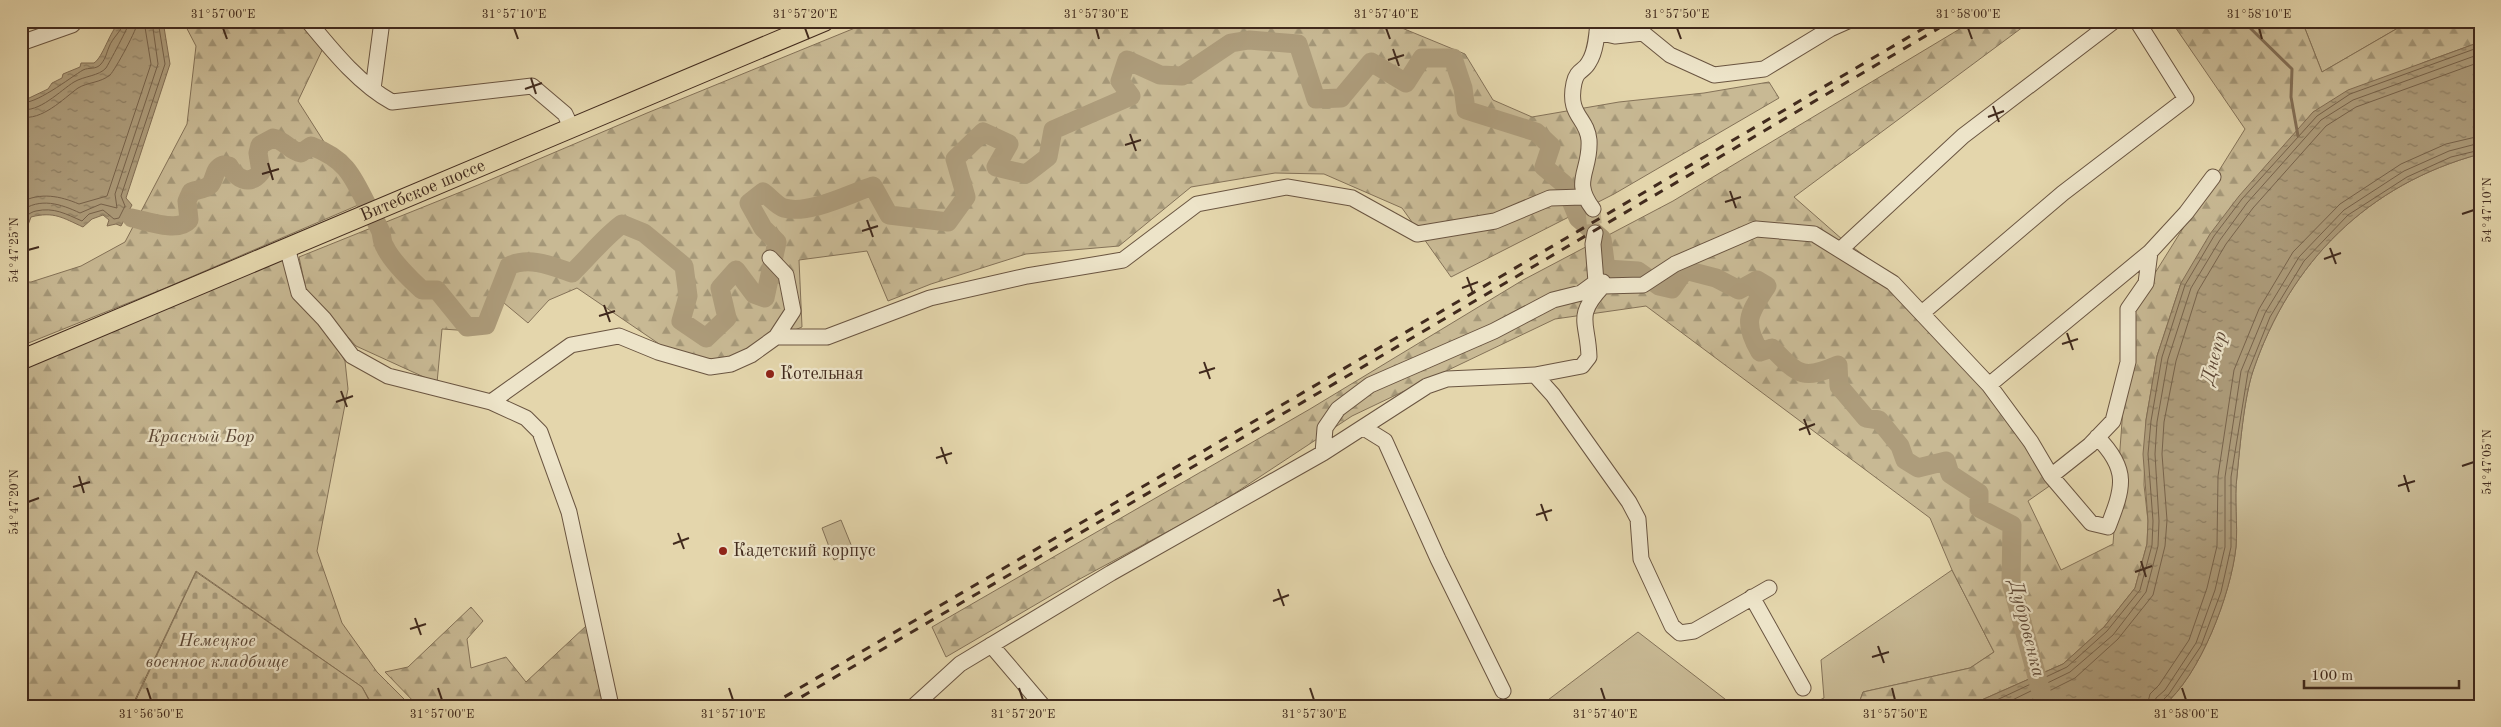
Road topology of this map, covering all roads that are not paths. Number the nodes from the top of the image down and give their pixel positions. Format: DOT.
graph roads {
  1 [pos="76,21"];
  2 [pos="308,21"];
  3 [pos="382,21"];
  4 [pos="825,21"];
  5 [pos="1848,21"];
  6 [pos="2114,21"];
  7 [pos="2137,21"];
  8 [pos="1598,27"];
  9 [pos="21,43"];
  10 [pos="374,90"];
  11 [pos="572,129"];
  12 [pos="2213,176"];
  13 [pos="1583,196"];
  14 [pos="1593,209"];
  15 [pos="1595,233"];
  16 [pos="286,247"];
  17 [pos="1840,250"];
  18 [pos="2150,252"];
  19 [pos="770,258"];
  20 [pos="1596,263"];
  21 [pos="1603,286"];
  22 [pos="1922,313"];
  23 [pos="776,337"];
  24 [pos="21,360"];
  25 [pos="1535,375"];
  26 [pos="1989,385"];
  27 [pos="492,402"];
  28 [pos="1364,428"];
  29 [pos="2097,437"];
  30 [pos="1323,453"];
  31 [pos="2051,476"];
  32 [pos="1769,588"];
  33 [pos="1752,598"];
  34 [pos="991,645"];
  35 [pos="1802,688"];
  36 [pos="1503,691"];
  37 [pos="611,706"];
  38 [pos="914,706"];
  39 [pos="1043,706"];
  1 -- 9 [label="street"];
  2 -- 10 [label="street"];
  3 -- 10 [label="street"];
  4 -- 11 [label="main road, Витебское шоссе"];
  5 -- 8 [label="street"];
  6 -- 17 [label="street"];
  7 -- 22 [label="street"];
  8 -- 13 [label="street"];
  10 -- 11 [label="street"];
  11 -- 16 [label="main road, Витебское шоссе"];
  12 -- 18 [label="street"];
  13 -- 14 [label="street"];
  13 -- 23 [label="street"];
  15 -- 20 [label="street"];
  16 -- 24 [label="main road, Витебское шоссе"];
  16 -- 27 [label="street"];
  17 -- 21 [label="street"];
  17 -- 22 [label="street"];
  18 -- 26 [label="street"];
  18 -- 29 [label="street"];
  19 -- 23 [label="street"];
  20 -- 21 [label="street"];
  20 -- 30 [label="street"];
  21 -- 25 [label="street"];
  22 -- 26 [label="street"];
  23 -- 27 [label="street"];
  25 -- 28 [label="street"];
  25 -- 33 [label="street"];
  26 -- 31 [label="street"];
  27 -- 37 [label="street"];
  28 -- 30 [label="street"];
  28 -- 36 [label="street"];
  29 -- 31 [label="street"];
  29 -- 31 [label="street"];
  30 -- 34 [label="street"];
  32 -- 33 [label="street"];
  33 -- 35 [label="street"];
  34 -- 38 [label="street"];
  34 -- 39 [label="street"];
}
